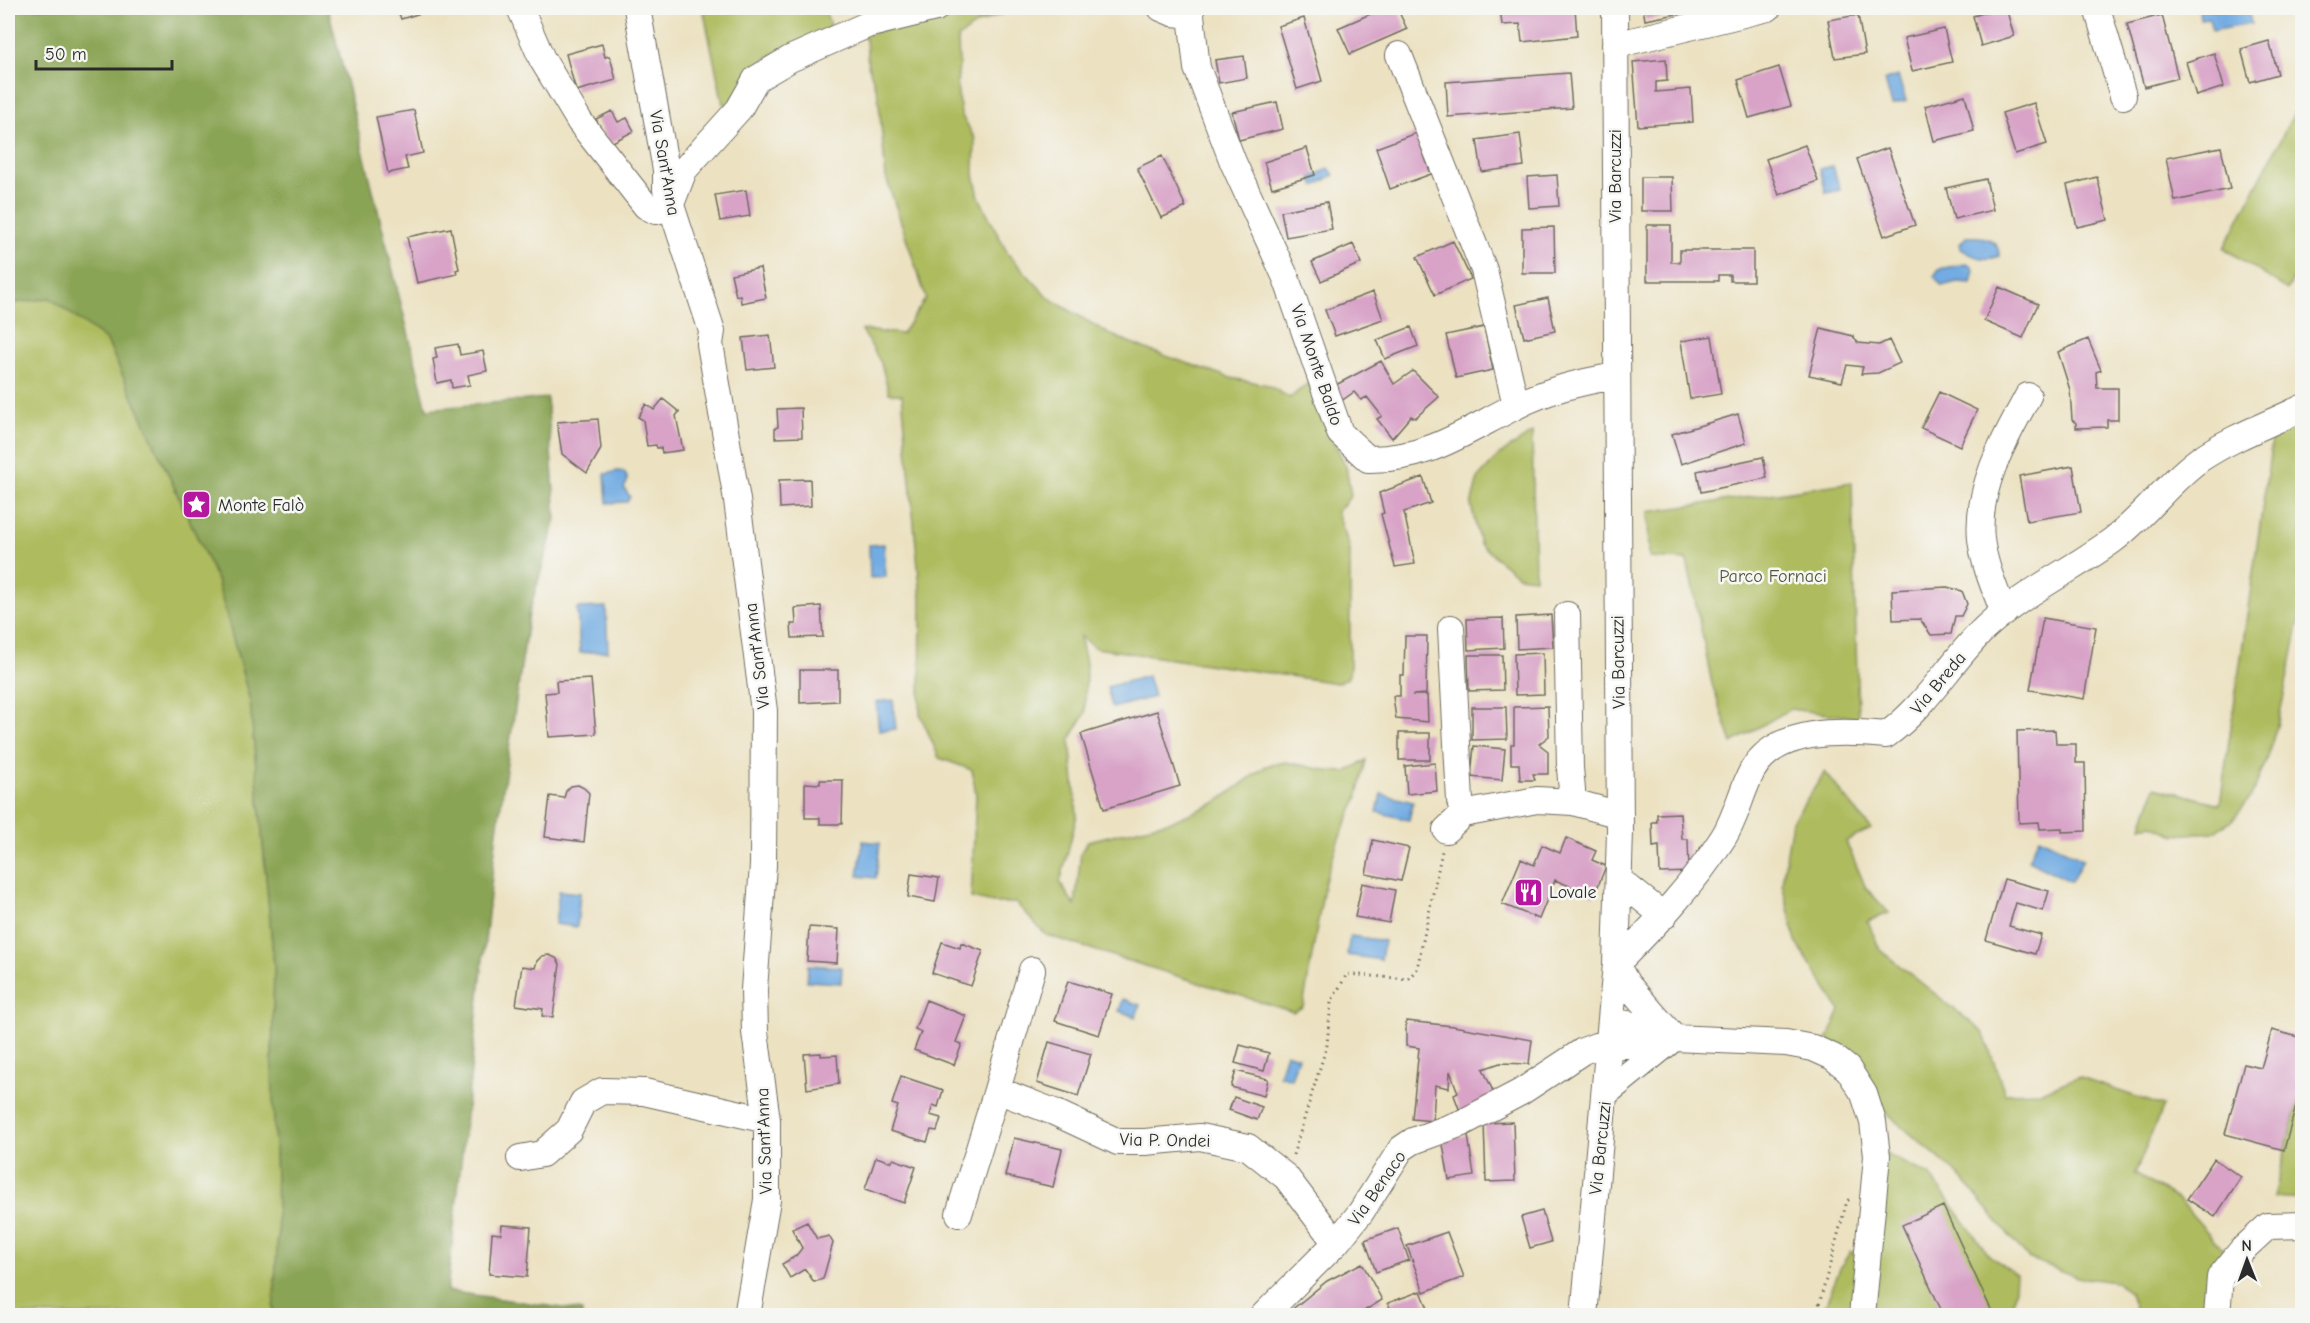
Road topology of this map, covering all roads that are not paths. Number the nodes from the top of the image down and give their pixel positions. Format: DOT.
graph roads {
  1 [pos="520,8"];
  2 [pos="637,8"];
  3 [pos="936,8"];
  4 [pos="1161,8"];
  5 [pos="1615,8"];
  6 [pos="1768,8"];
  7 [pos="2097,8"];
  8 [pos="1194,11"];
  9 [pos="1615,45"];
  10 [pos="1400,55"];
  11 [pos="2123,96"];
  12 [pos="670,207"];
  13 [pos="1616,376"];
  14 [pos="2028,396"];
  15 [pos="1516,405"];
  16 [pos="2302,408"];
  17 [pos="2004,613"];
  18 [pos="1567,615"];
  19 [pos="1451,628"];
  20 [pos="1573,802"];
  21 [pos="1620,815"];
  22 [pos="1619,880"];
  23 [pos="1664,916"];
  24 [pos="1616,964"];
  25 [pos="1032,970"];
  26 [pos="1611,1021"];
  27 [pos="1674,1038"];
  28 [pos="1609,1047"];
  29 [pos="997,1090"];
  30 [pos="1606,1093"];
  31 [pos="767,1120"];
  32 [pos="520,1158"];
  33 [pos="959,1214"];
  34 [pos="2302,1225"];
  35 [pos="1336,1244"];
  36 [pos="747,1316"];
  37 [pos="1263,1316"];
  38 [pos="1584,1316"];
  39 [pos="1862,1316"];
  40 [pos="2217,1316"];
  1 -- 12 [label="street"];
  2 -- 12 [label="street, Via Sant'Anna"];
  3 -- 12 [label="street"];
  4 -- 8 [label="street, Via Monte Baldo"];
  5 -- 9 [label="street, Via Barcuzzi"];
  6 -- 9 [label="street"];
  7 -- 11 [label="street"];
  8 -- 15 [label="street, Via Monte Baldo"];
  9 -- 13 [label="street, Via Barcuzzi"];
  10 -- 15 [label="street"];
  12 -- 31 [label="street, Via Sant'Anna"];
  13 -- 15 [label="street, Via Monte Baldo"];
  13 -- 21 [label="street, Via Barcuzzi"];
  14 -- 17 [label="street"];
  16 -- 17 [label="street, Via Breda"];
  17 -- 23 [label="street, Via Breda"];
  18 -- 20 [label="street"];
  19 -- 20 [label="street"];
  20 -- 21 [label="street"];
  21 -- 22 [label="street, Via Barcuzzi"];
  22 -- 23 [label="street"];
  22 -- 24 [label="street, Via Barcuzzi"];
  23 -- 24 [label="street, Via Breda"];
  24 -- 26 [label="street, Via Barcuzzi"];
  24 -- 27 [label="street"];
  25 -- 29 [label="street"];
  26 -- 27 [label="street"];
  26 -- 28 [label="street, Via Barcuzzi"];
  27 -- 28 [label="street, Via Benaco"];
  27 -- 30 [label="street"];
  27 -- 39 [label="street"];
  28 -- 30 [label="street, Via Barcuzzi"];
  28 -- 35 [label="street, Via Benaco"];
  29 -- 33 [label="street"];
  29 -- 35 [label="street, Via P. Ondei"];
  30 -- 38 [label="street, Via Barcuzzi"];
  31 -- 32 [label="street"];
  31 -- 36 [label="street, Via Sant'Anna"];
  34 -- 40 [label="street"];
  35 -- 37 [label="street, Via Benaco"];
}
